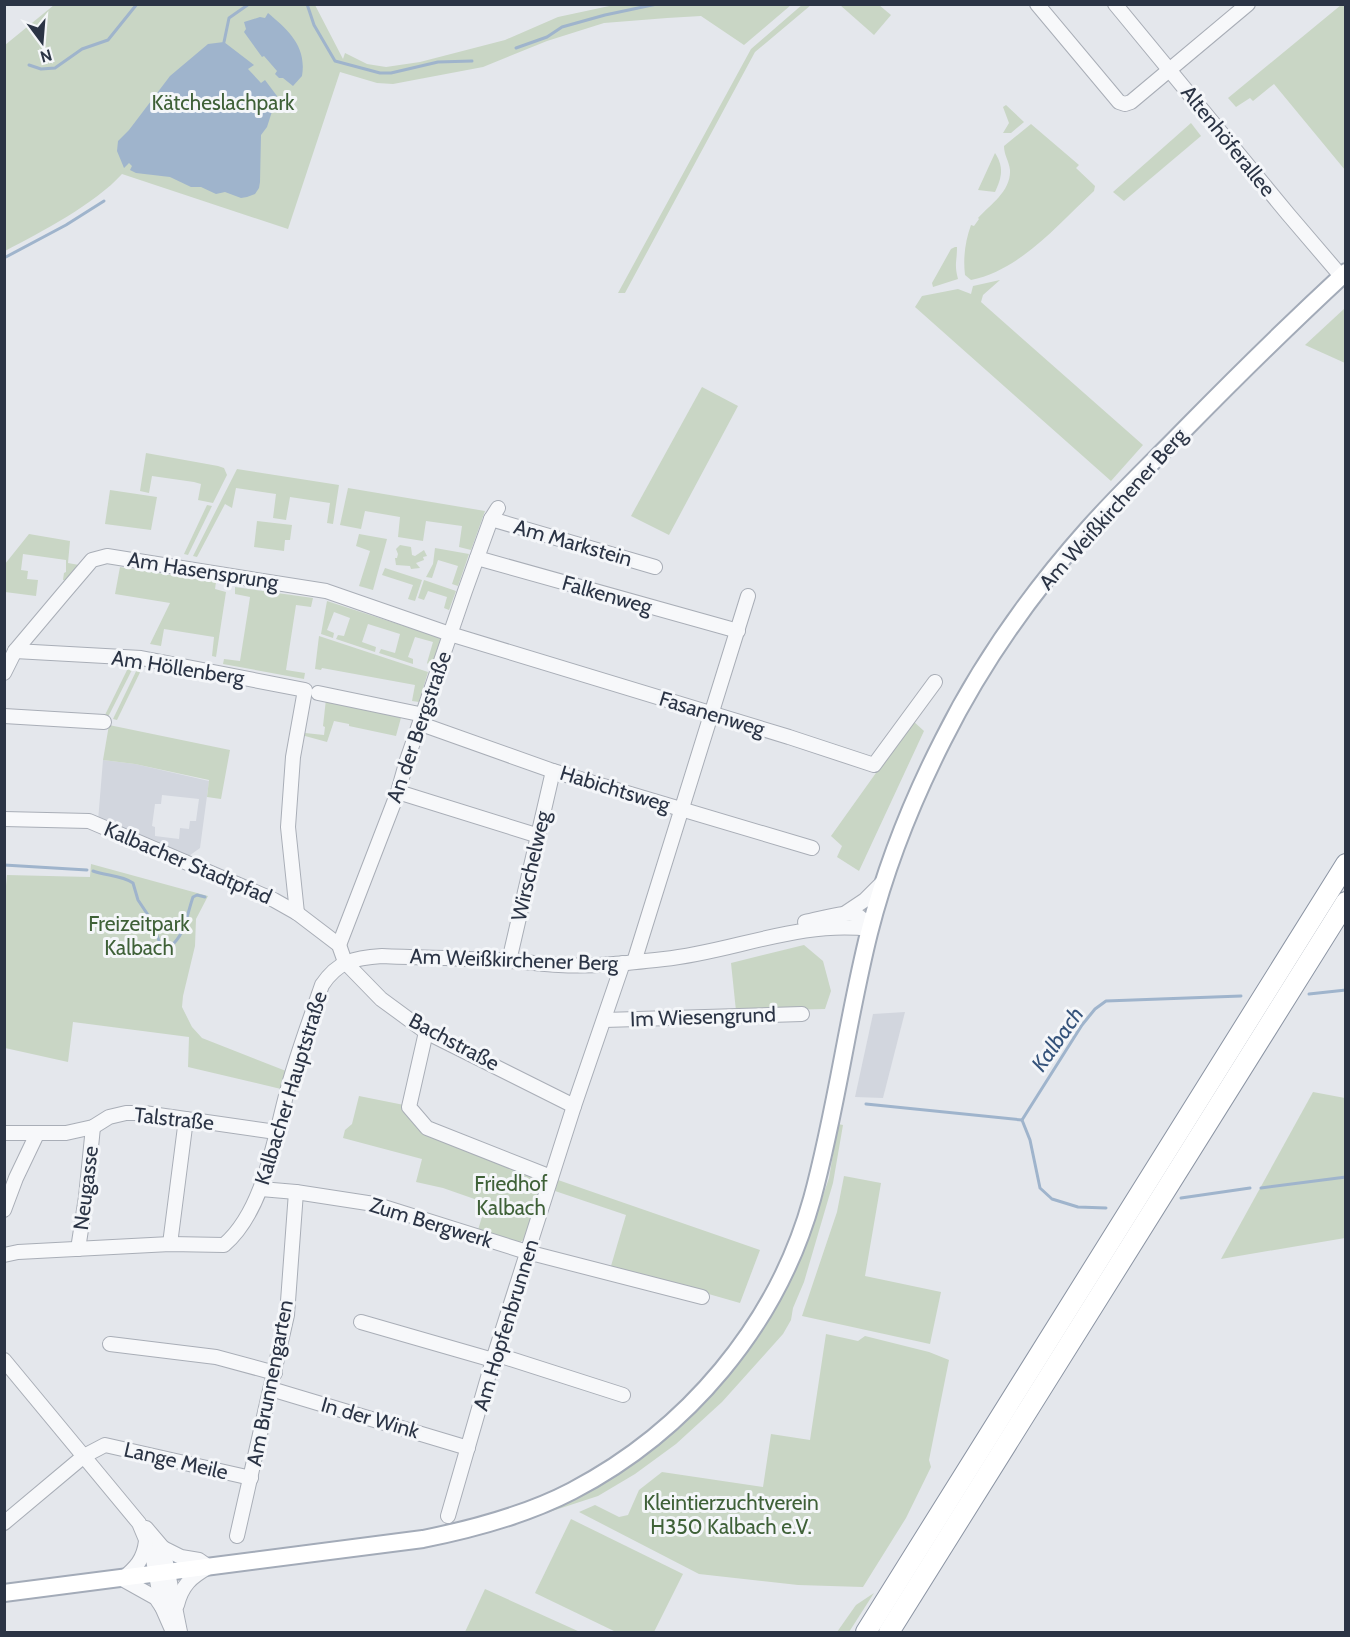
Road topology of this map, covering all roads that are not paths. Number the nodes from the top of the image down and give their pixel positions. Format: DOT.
graph roads {
  1 [pos="1037,4"];
  2 [pos="1115,4"];
  3 [pos="1248,4"];
  4 [pos="1169,70"];
  5 [pos="1343,274"];
  6 [pos="494,513"];
  7 [pos="477,558"];
  8 [pos="655,567"];
  9 [pos="748,596"];
  10 [pos="738,631"];
  11 [pos="450,634"];
  12 [pos="15,651"];
  13 [pos="4,674"];
  14 [pos="935,682"];
  15 [pos="311,692"];
  16 [pos="711,715"];
  17 [pos="4,716"];
  18 [pos="422,719"];
  19 [pos="104,722"];
  20 [pos="553,771"];
  21 [pos="398,792"];
  22 [pos="682,810"];
  23 [pos="4,819"];
  24 [pos="539,836"];
  25 [pos="812,848"];
  26 [pos="1346,864"];
  27 [pos="885,880"];
  28 [pos="1346,902"];
  29 [pos="297,913"];
  30 [pos="845,921"];
  31 [pos="870,929"];
  32 [pos="339,945"];
  33 [pos="864,954"];
  34 [pos="509,960"];
  35 [pos="345,962"];
  36 [pos="628,963"];
  37 [pos="802,1014"];
  38 [pos="604,1020"];
  39 [pos="426,1032"];
  40 [pos="574,1106"];
  41 [pos="186,1119"];
  42 [pos="93,1126"];
  43 [pos="276,1132"];
  44 [pos="4,1133"];
  45 [pos="37,1134"];
  46 [pos="551,1177"];
  47 [pos="261,1189"];
  48 [pos="296,1192"];
  49 [pos="4,1210"];
  50 [pos="170,1244"];
  51 [pos="78,1249"];
  52 [pos="527,1252"];
  53 [pos="4,1255"];
  54 [pos="702,1297"];
  55 [pos="361,1322"];
  56 [pos="110,1344"];
  57 [pos="494,1357"];
  58 [pos="4,1360"];
  59 [pos="275,1373"];
  60 [pos="271,1389"];
  61 [pos="623,1395"];
  62 [pos="468,1448"];
  63 [pos="84,1456"];
  64 [pos="251,1478"];
  65 [pos="448,1516"];
  66 [pos="4,1523"];
  67 [pos="139,1523"];
  68 [pos="237,1536"];
  69 [pos="146,1538"];
  70 [pos="163,1548"];
  71 [pos="209,1567"];
  72 [pos="162,1574"];
  73 [pos="122,1579"];
  74 [pos="4,1593"];
  75 [pos="169,1606"];
  76 [pos="173,1632"];
  77 [pos="180,1632"];
  78 [pos="866,1632"];
  79 [pos="889,1632"];
  1 -- 4 [label="street"];
  2 -- 4 [label="street, Altenhöferallee"];
  3 -- 4 [label="street"];
  4 -- 5 [label="street, Altenhöferallee"];
  5 -- 27 [label="main road, Am Weißkirchener Berg"];
  6 -- 7 [label="street, An der Bergstraße"];
  6 -- 8 [label="street, Am Markstein"];
  7 -- 10 [label="street, Falkenweg"];
  7 -- 11 [label="street, An der Bergstraße"];
  9 -- 10 [label="street, Am Hopfenbrunnen"];
  10 -- 16 [label="street, Am Hopfenbrunnen"];
  11 -- 12 [label="street, Am Hasensprung"];
  11 -- 16 [label="street, Fasanenweg"];
  11 -- 18 [label="street, An der Bergstraße"];
  12 -- 13 [label="street, Am Hasensprung"];
  12 -- 15 [label="street, Am Höllenberg"];
  14 -- 16 [label="street, Fasanenweg"];
  15 -- 18 [label="street, Am Höllenberg"];
  15 -- 29 [label="street"];
  16 -- 22 [label="street, Am Hopfenbrunnen"];
  17 -- 19 [label="street"];
  18 -- 20 [label="street, Habichtsweg"];
  18 -- 21 [label="street, An der Bergstraße"];
  20 -- 22 [label="street, Habichtsweg"];
  20 -- 24 [label="street, Wirschelweg"];
  21 -- 24 [label="street"];
  21 -- 32 [label="street, An der Bergstraße"];
  22 -- 25 [label="street, Habichtsweg"];
  22 -- 36 [label="street, Am Hopfenbrunnen"];
  23 -- 29 [label="street, Kalbacher Stadtpfad"];
  24 -- 34 [label="street, Wirschelweg"];
  26 -- 78 [label="highway"];
  27 -- 30 [label="street, Am Weißkirchener Berg"];
  27 -- 31 [label="main road, Am Weißkirchener Berg"];
  28 -- 79 [label="highway"];
  29 -- 32 [label="street, Kalbacher Stadtpfad"];
  30 -- 31 [label="street, Am Weißkirchener Berg"];
  30 -- 33 [label="street"];
  30 -- 36 [label="street, Am Weißkirchener Berg"];
  31 -- 33 [label="main road"];
  32 -- 35 [label="street"];
  33 -- 71 [label="main road"];
  34 -- 35 [label="street, Am Weißkirchener Berg"];
  34 -- 36 [label="street, Am Weißkirchener Berg"];
  35 -- 39 [label="street, Bachstraße"];
  35 -- 43 [label="street, Kalbacher Hauptstraße"];
  36 -- 38 [label="street, Am Hopfenbrunnen"];
  37 -- 38 [label="street, Im Wiesengrund"];
  38 -- 40 [label="street, Am Hopfenbrunnen"];
  39 -- 40 [label="street, Bachstraße"];
  39 -- 46 [label="street"];
  40 -- 46 [label="street, Am Hopfenbrunnen"];
  41 -- 42 [label="street, Talstraße"];
  41 -- 43 [label="street, Talstraße"];
  41 -- 50 [label="street"];
  42 -- 45 [label="street, Talstraße"];
  42 -- 51 [label="street, Neugasse"];
  43 -- 47 [label="street, Kalbacher Hauptstraße"];
  44 -- 45 [label="street, Talstraße"];
  45 -- 49 [label="street"];
  46 -- 52 [label="street, Am Hopfenbrunnen"];
  47 -- 48 [label="street, Zum Bergwerk"];
  47 -- 50 [label="street, Kalbacher Hauptstraße"];
  48 -- 52 [label="street, Zum Bergwerk"];
  48 -- 59 [label="street, Am Brunnengarten"];
  50 -- 51 [label="street, Kalbacher Hauptstraße"];
  51 -- 53 [label="street, Kalbacher Hauptstraße"];
  52 -- 54 [label="street, Zum Bergwerk"];
  52 -- 57 [label="street, Am Hopfenbrunnen"];
  55 -- 57 [label="street"];
  56 -- 59 [label="street"];
  57 -- 61 [label="street"];
  57 -- 62 [label="street, Am Hopfenbrunnen"];
  58 -- 63 [label="street"];
  59 -- 60 [label="street, Am Brunnengarten"];
  60 -- 62 [label="street, In der Wink"];
  60 -- 64 [label="street, Am Brunnengarten"];
  62 -- 65 [label="street, Am Hopfenbrunnen"];
  63 -- 64 [label="street, Lange Meile"];
  63 -- 66 [label="street, Lange Meile"];
  63 -- 67 [label="street"];
  64 -- 68 [label="street, Am Brunnengarten"];
  67 -- 69 [label="street"];
  67 -- 70 [label="street"];
  69 -- 72 [label="street"];
  69 -- 73 [label="street"];
  70 -- 71 [label="street"];
  70 -- 72 [label="street"];
  71 -- 72 [label="main road"];
  71 -- 75 [label="street"];
  72 -- 73 [label="main road"];
  72 -- 75 [label="street"];
  73 -- 74 [label="main road"];
  73 -- 75 [label="street"];
  75 -- 76 [label="street"];
  75 -- 77 [label="street"];
}
